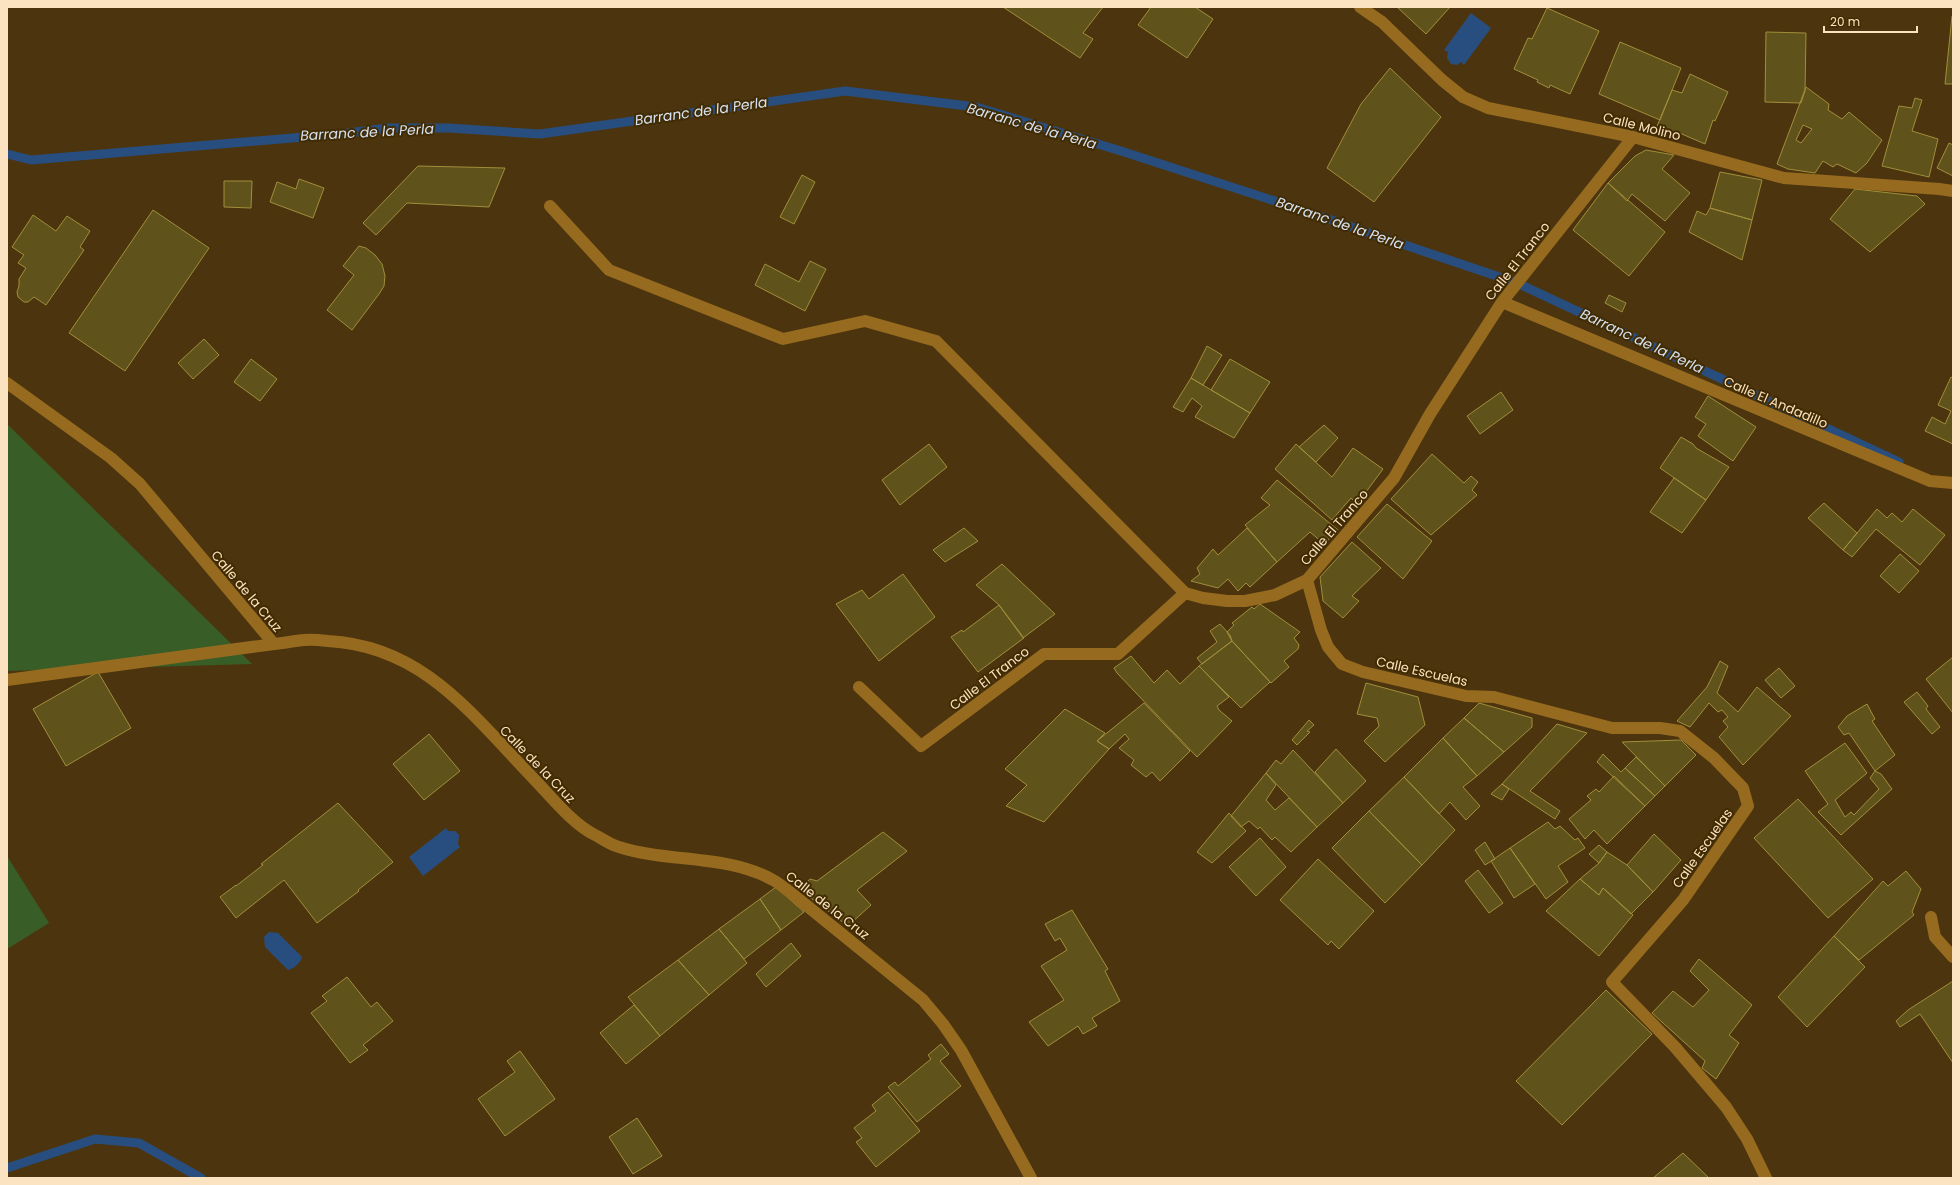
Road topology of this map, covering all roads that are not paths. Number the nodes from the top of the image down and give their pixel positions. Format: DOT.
graph roads {
  1 [pos="1360,7"];
  2 [pos="1632,137"];
  3 [pos="1953,191"];
  4 [pos="550,206"];
  5 [pos="1502,302"];
  6 [pos="7,384"];
  7 [pos="1953,483"];
  8 [pos="1307,580"];
  9 [pos="1185,593"];
  10 [pos="274,644"];
  11 [pos="7,680"];
  12 [pos="859,687"];
  13 [pos="1931,917"];
  14 [pos="1953,957"];
  15 [pos="1031,1178"];
  16 [pos="1766,1178"];
  1 -- 2 [label="street, Calle Molino"];
  2 -- 3 [label="street, Calle Molino"];
  2 -- 5 [label="street, Calle El Tranco"];
  4 -- 9 [label="street"];
  5 -- 7 [label="street, Calle El Andadillo"];
  5 -- 8 [label="street, Calle El Tranco"];
  6 -- 10 [label="street, Calle de la Cruz"];
  8 -- 9 [label="street, Calle El Tranco"];
  8 -- 16 [label="street, Calle Escuelas"];
  9 -- 12 [label="street, Calle El Tranco"];
  10 -- 11 [label="street"];
  10 -- 15 [label="street, Calle de la Cruz"];
  13 -- 14 [label="street"];
}
